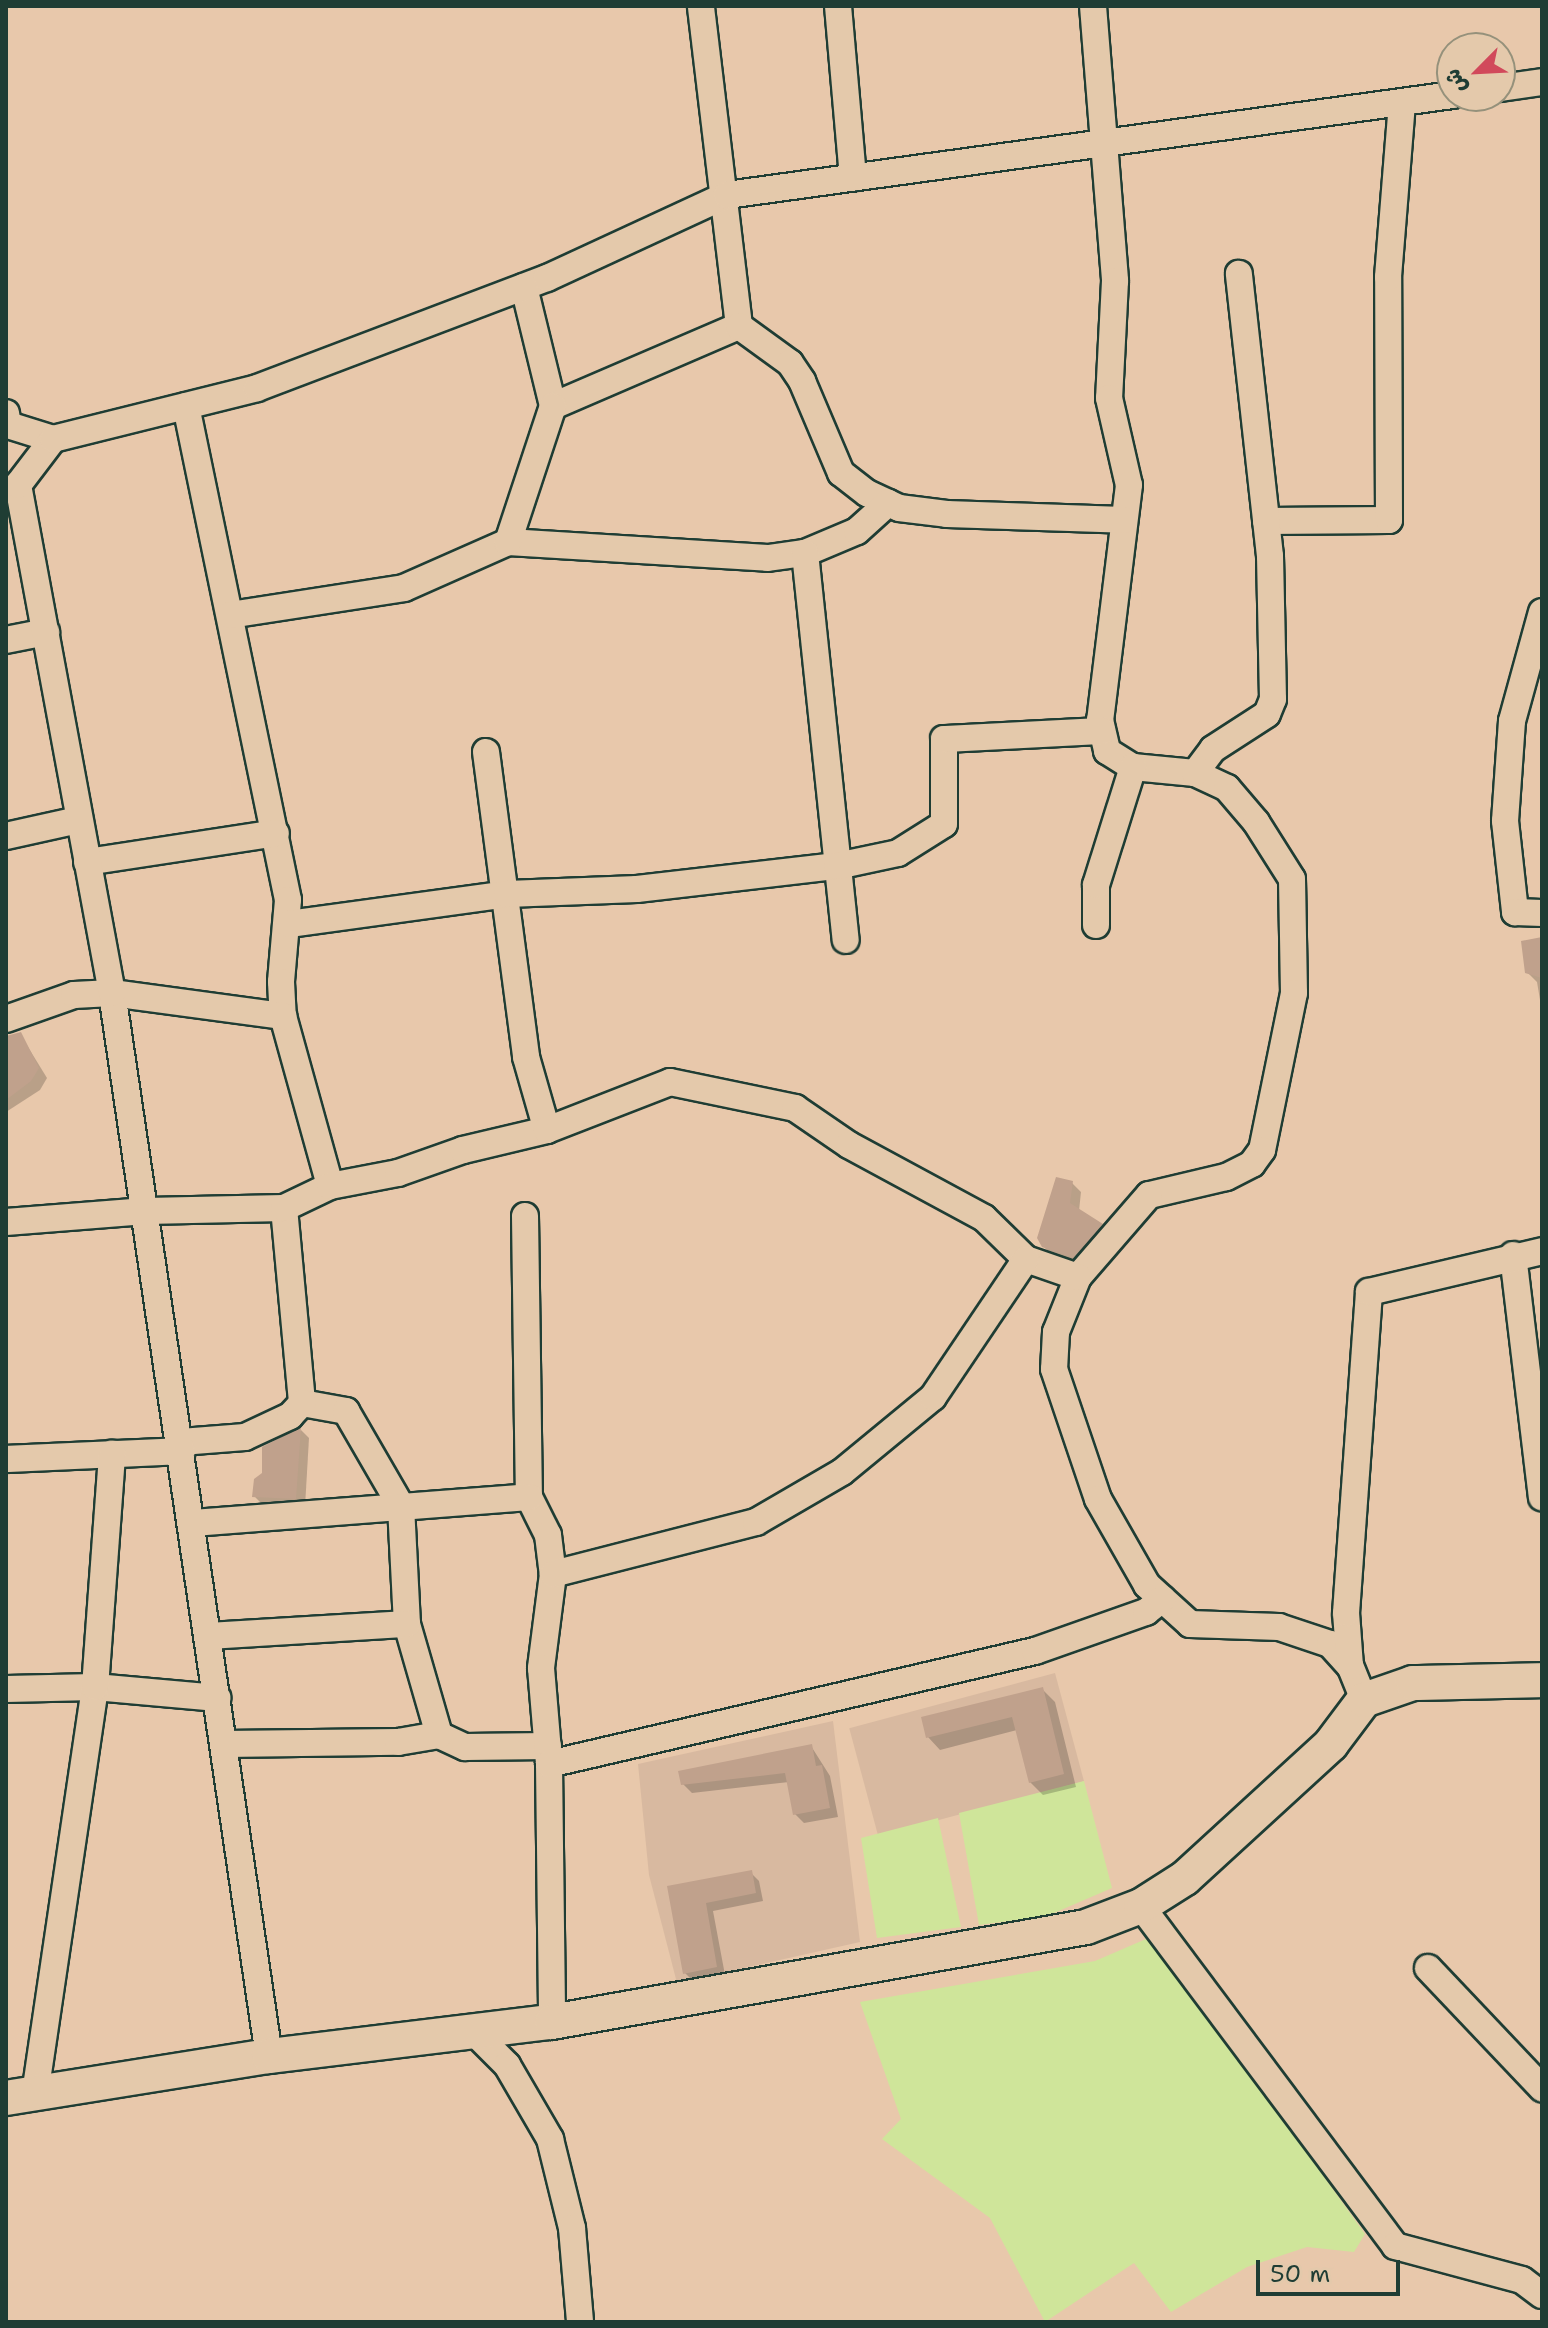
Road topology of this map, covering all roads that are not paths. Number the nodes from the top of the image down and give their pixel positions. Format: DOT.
graph roads {
  1 [pos="701,6"];
  2 [pos="838,6"];
  3 [pos="1093,6"];
  4 [pos="1542,82"];
  5 [pos="1516,86"];
  6 [pos="1436,98"];
  7 [pos="1402,103"];
  8 [pos="1101,142"];
  9 [pos="853,177"];
  10 [pos="727,195"];
  11 [pos="1239,274"];
  12 [pos="524,287"];
  13 [pos="739,326"];
  14 [pos="186,406"];
  15 [pos="553,406"];
  16 [pos="6,413"];
  17 [pos="53,439"];
  18 [pos="888,503"];
  19 [pos="1124,520"];
  20 [pos="1266,521"];
  21 [pos="508,542"];
  22 [pos="805,553"];
  23 [pos="1542,612"];
  24 [pos="230,615"];
  25 [pos="46,632"];
  26 [pos="6,640"];
  27 [pos="1102,731"];
  28 [pos="486,752"];
  29 [pos="1133,767"];
  30 [pos="1195,773"];
  31 [pos="78,820"];
  32 [pos="276,833"];
  33 [pos="6,836"];
  34 [pos="87,862"];
  35 [pos="837,866"];
  36 [pos="507,894"];
  37 [pos="1542,913"];
  38 [pos="289,924"];
  39 [pos="1096,925"];
  40 [pos="846,940"];
  41 [pos="112,993"];
  42 [pos="283,1016"];
  43 [pos="6,1019"];
  44 [pos="547,1130"];
  45 [pos="330,1186"];
  46 [pos="284,1208"];
  47 [pos="146,1211"];
  48 [pos="525,1216"];
  49 [pos="6,1222"];
  50 [pos="1542,1251"];
  51 [pos="1513,1255"];
  52 [pos="1026,1259"];
  53 [pos="1078,1277"];
  54 [pos="302,1403"];
  55 [pos="182,1447"];
  56 [pos="112,1454"];
  57 [pos="6,1459"];
  58 [pos="529,1497"];
  59 [pos="1542,1497"];
  60 [pos="401,1506"];
  61 [pos="193,1523"];
  62 [pos="553,1574"];
  63 [pos="1162,1599"];
  64 [pos="407,1624"];
  65 [pos="209,1636"];
  66 [pos="1350,1666"];
  67 [pos="1542,1680"];
  68 [pos="95,1687"];
  69 [pos="6,1689"];
  70 [pos="218,1698"];
  71 [pos="1364,1700"];
  72 [pos="439,1735"];
  73 [pos="224,1744"];
  74 [pos="548,1755"];
  75 [pos="1141,1906"];
  76 [pos="1428,1968"];
  77 [pos="552,2022"];
  78 [pos="474,2032"];
  79 [pos="269,2056"];
  80 [pos="1542,2088"];
  81 [pos="20,2096"];
  82 [pos="1542,2295"];
  83 [pos="580,2322"];
  1 -- 10 [label="street"];
  2 -- 9 [label="street"];
  3 -- 8 [label="street"];
  4 -- 5 [label="street"];
  6 -- 7 [label="street"];
  7 -- 8 [label="street"];
  7 -- 20 [label="street"];
  8 -- 9 [label="street"];
  8 -- 19 [label="street"];
  9 -- 10 [label="street"];
  10 -- 12 [label="street"];
  10 -- 13 [label="street"];
  11 -- 20 [label="street"];
  12 -- 14 [label="street"];
  12 -- 15 [label="street"];
  13 -- 15 [label="street"];
  13 -- 18 [label="street"];
  14 -- 17 [label="street"];
  14 -- 24 [label="street"];
  15 -- 21 [label="street"];
  16 -- 17 [label="street"];
  17 -- 25 [label="street"];
  18 -- 19 [label="street"];
  18 -- 22 [label="street"];
  19 -- 27 [label="street"];
  20 -- 30 [label="street"];
  21 -- 22 [label="street"];
  21 -- 24 [label="street"];
  22 -- 35 [label="street"];
  23 -- 37 [label="street"];
  24 -- 32 [label="street"];
  25 -- 26 [label="street"];
  25 -- 31 [label="street"];
  27 -- 29 [label="street"];
  27 -- 35 [label="street"];
  28 -- 36 [label="street"];
  29 -- 30 [label="street"];
  29 -- 39 [label="street"];
  30 -- 53 [label="street"];
  31 -- 33 [label="street"];
  31 -- 34 [label="street"];
  32 -- 34 [label="street"];
  32 -- 38 [label="street"];
  34 -- 41 [label="street"];
  35 -- 36 [label="street"];
  35 -- 40 [label="street"];
  36 -- 38 [label="street"];
  36 -- 44 [label="street"];
  38 -- 42 [label="street"];
  41 -- 42 [label="street"];
  41 -- 43 [label="street"];
  41 -- 47 [label="street"];
  42 -- 45 [label="street"];
  44 -- 45 [label="street"];
  44 -- 52 [label="street"];
  45 -- 46 [label="street"];
  46 -- 47 [label="street"];
  46 -- 54 [label="street"];
  47 -- 49 [label="street"];
  47 -- 55 [label="street"];
  48 -- 58 [label="street"];
  50 -- 51 [label="street"];
  51 -- 59 [label="street"];
  51 -- 66 [label="street"];
  52 -- 53 [label="street"];
  52 -- 62 [label="street"];
  53 -- 63 [label="street"];
  54 -- 55 [label="street"];
  54 -- 60 [label="street"];
  55 -- 56 [label="street"];
  55 -- 61 [label="street"];
  56 -- 57 [label="street"];
  56 -- 68 [label="street"];
  58 -- 60 [label="street"];
  58 -- 62 [label="street"];
  60 -- 61 [label="street"];
  60 -- 64 [label="street"];
  61 -- 65 [label="street"];
  62 -- 74 [label="street"];
  63 -- 66 [label="street"];
  63 -- 74 [label="street"];
  64 -- 65 [label="street"];
  64 -- 72 [label="street"];
  65 -- 70 [label="street"];
  66 -- 71 [label="street"];
  67 -- 71 [label="main road"];
  68 -- 69 [label="street"];
  68 -- 70 [label="street"];
  68 -- 81 [label="street"];
  70 -- 73 [label="street"];
  71 -- 75 [label="main road"];
  72 -- 73 [label="street"];
  72 -- 74 [label="street"];
  73 -- 79 [label="street"];
  74 -- 77 [label="street"];
  75 -- 77 [label="main road"];
  75 -- 82 [label="street"];
  76 -- 80 [label="street"];
  77 -- 78 [label="main road"];
  78 -- 79 [label="main road"];
  78 -- 83 [label="street"];
  79 -- 81 [label="main road"];
}
